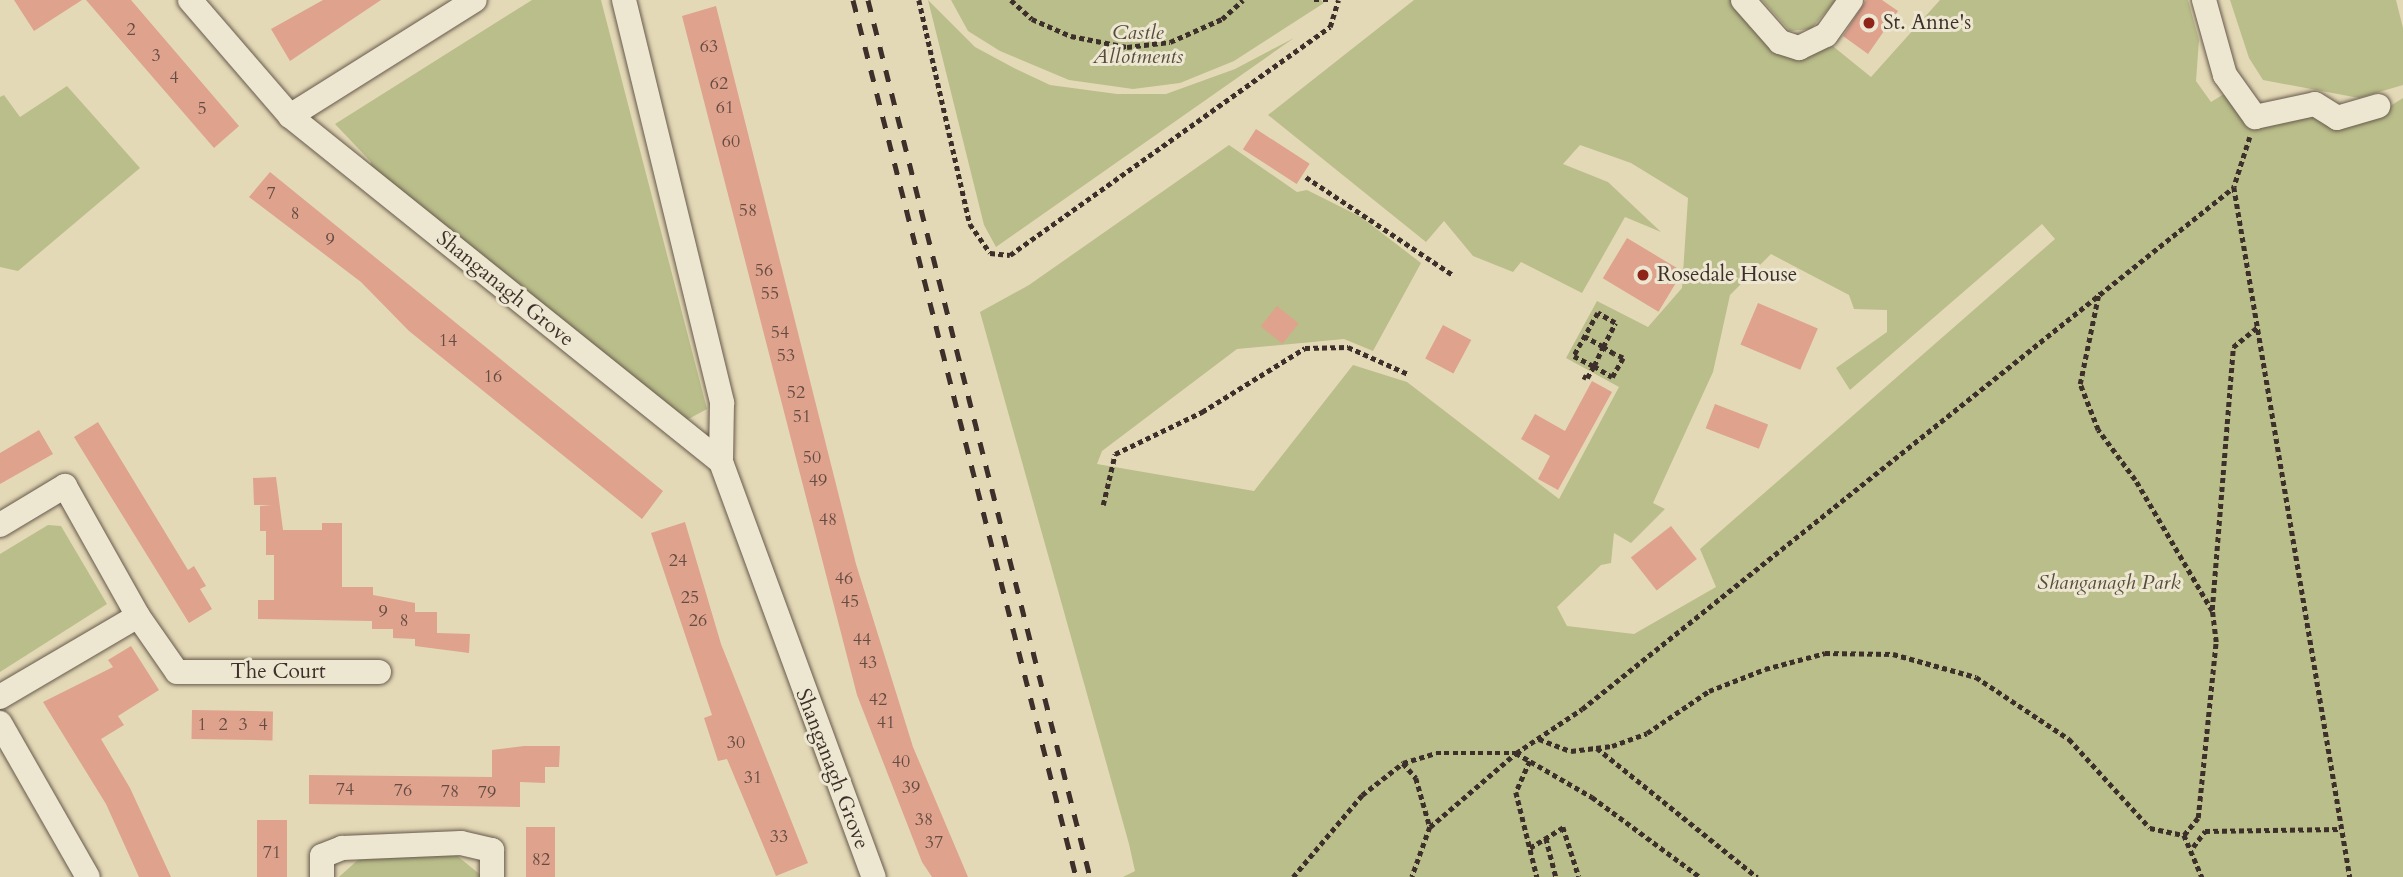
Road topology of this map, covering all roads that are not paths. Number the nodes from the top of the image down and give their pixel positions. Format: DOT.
graph roads {
  1 [pos="190,0"];
  2 [pos="475,0"];
  3 [pos="624,0"];
  4 [pos="1743,0"];
  5 [pos="1851,0"];
  6 [pos="2204,0"];
  7 [pos="2378,106"];
  8 [pos="290,116"];
  9 [pos="721,462"];
  10 [pos="0,525"];
  11 [pos="138,616"];
  12 [pos="379,672"];
  13 [pos="0,697"];
  14 [pos="0,723"];
  15 [pos="88,877"];
  16 [pos="322,877"];
  17 [pos="492,877"];
  18 [pos="874,877"];
  1 -- 8 [label="street, Shanganagh Grove"];
  2 -- 8 [label="street"];
  3 -- 9 [label="street, Shanganagh Grove"];
  4 -- 5 [label="street"];
  6 -- 7 [label="street"];
  8 -- 9 [label="street, Shanganagh Grove"];
  9 -- 18 [label="street, Shanganagh Grove"];
  10 -- 11 [label="street"];
  11 -- 12 [label="street, The Court"];
  11 -- 13 [label="street"];
  14 -- 15 [label="street"];
  16 -- 17 [label="street"];
}
